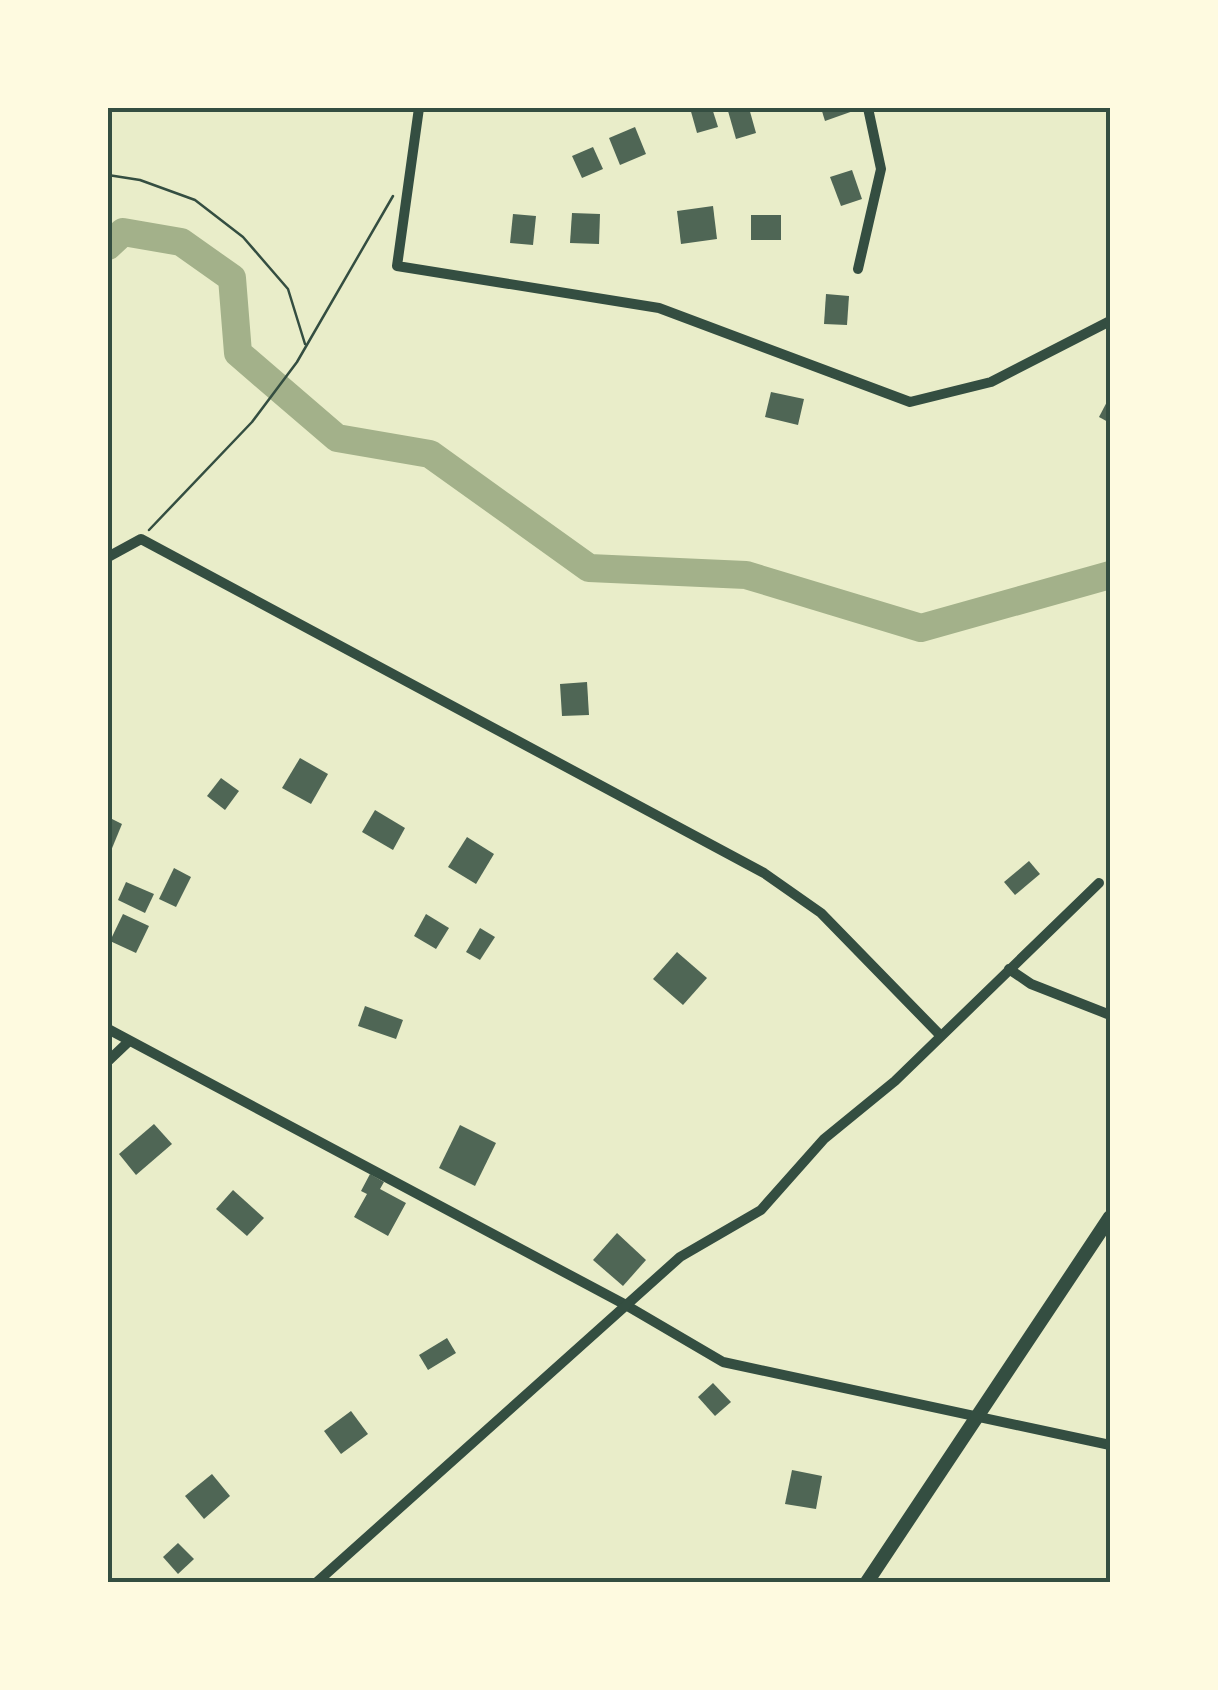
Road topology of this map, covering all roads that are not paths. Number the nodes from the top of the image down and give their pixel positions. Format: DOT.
graph roads {
  1 [pos="420,108"];
  2 [pos="868,108"];
  3 [pos="858,269"];
  4 [pos="1110,321"];
  5 [pos="108,557"];
  6 [pos="1099,883"];
  7 [pos="1009,969"];
  8 [pos="1110,1014"];
  9 [pos="108,1028"];
  10 [pos="939,1034"];
  11 [pos="128,1042"];
  12 [pos="108,1061"];
  13 [pos="1110,1216"];
  14 [pos="624,1304"];
  15 [pos="975,1415"];
  16 [pos="1110,1445"];
  17 [pos="317,1582"];
  18 [pos="866,1582"];
  1 -- 4 [label="street"];
  2 -- 3 [label="street"];
  5 -- 10 [label="street"];
  6 -- 7 [label="street"];
  7 -- 8 [label="street"];
  7 -- 10 [label="street"];
  9 -- 11 [label="street"];
  10 -- 14 [label="street"];
  11 -- 12 [label="street"];
  11 -- 14 [label="street"];
  13 -- 15 [label="main road"];
  14 -- 15 [label="street"];
  14 -- 17 [label="street"];
  15 -- 16 [label="street"];
  15 -- 18 [label="main road"];
}
